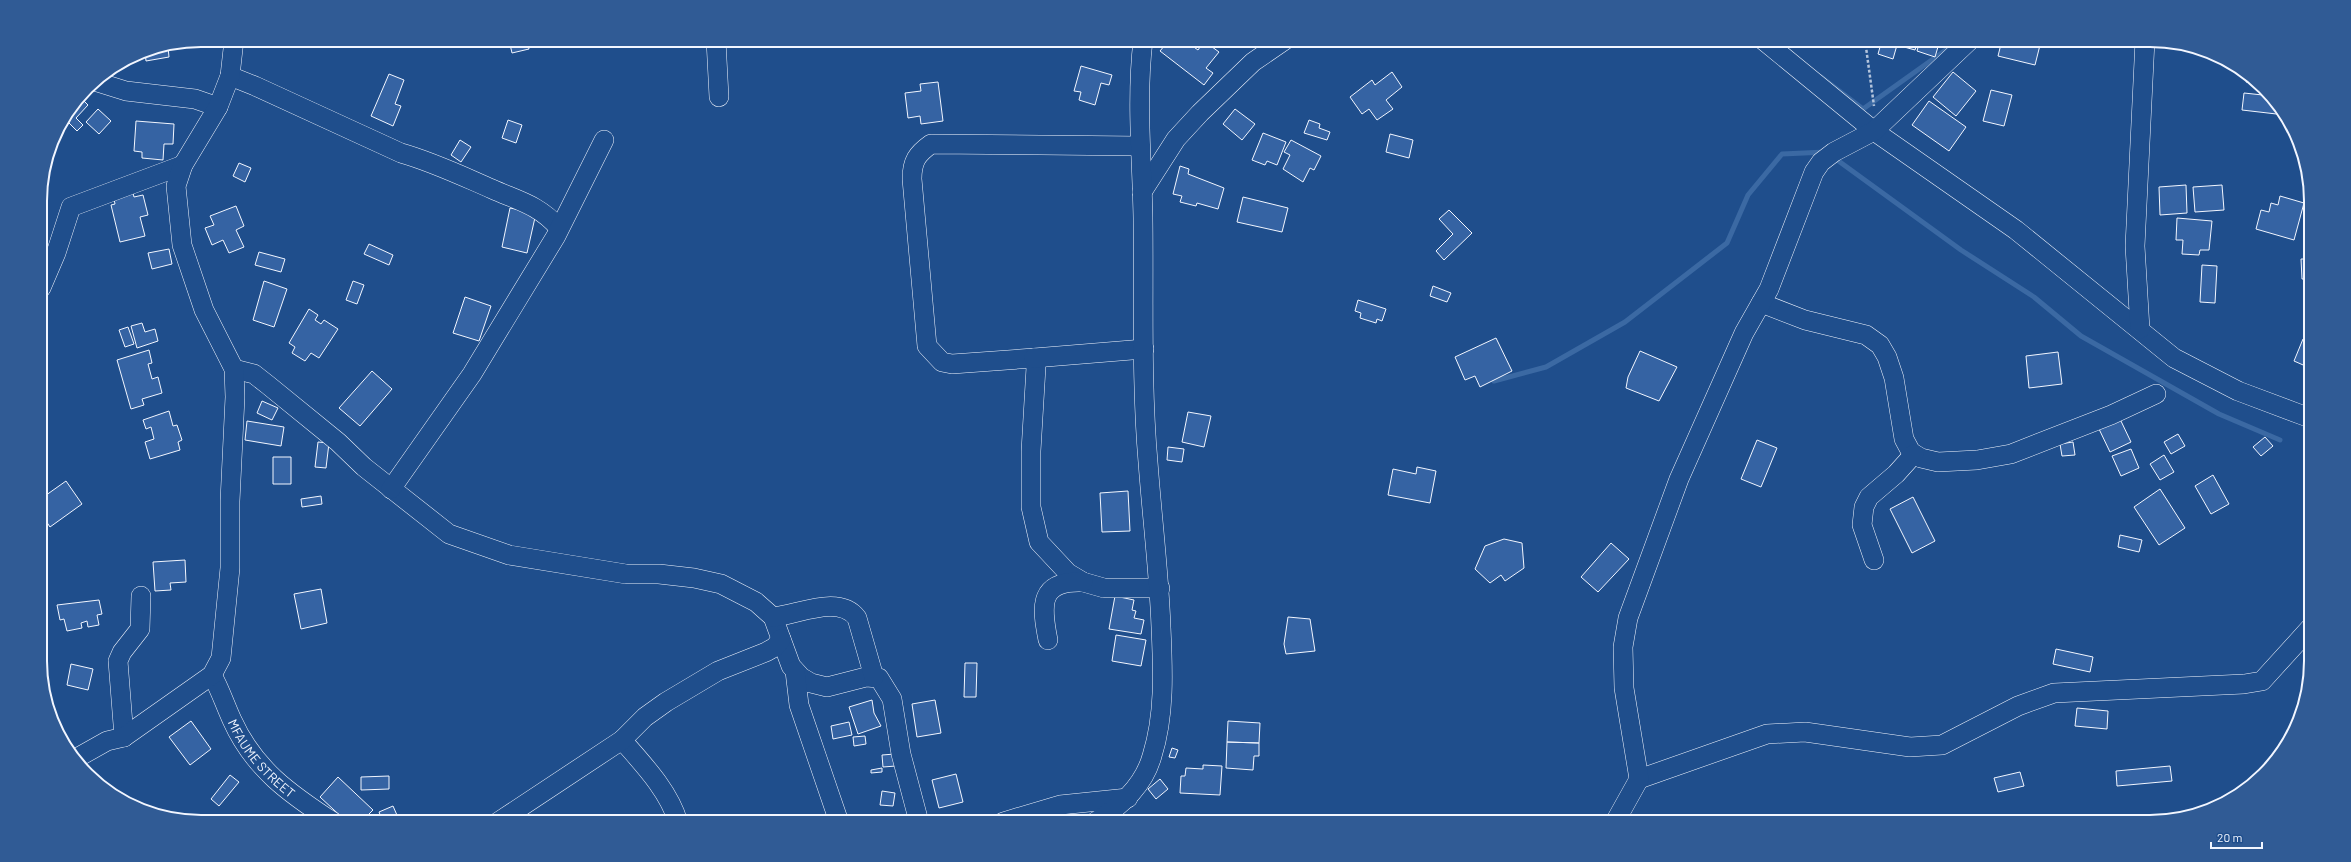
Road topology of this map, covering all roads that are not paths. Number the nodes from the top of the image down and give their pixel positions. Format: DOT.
graph roads {
  1 [pos="233,47"];
  2 [pos="716,47"];
  3 [pos="1142,47"];
  4 [pos="1275,47"];
  5 [pos="1772,47"];
  6 [pos="1963,47"];
  7 [pos="2145,47"];
  8 [pos="230,76"];
  9 [pos="101,83"];
  10 [pos="719,97"];
  11 [pos="218,107"];
  12 [pos="1875,129"];
  13 [pos="604,140"];
  14 [pos="1140,146"];
  15 [pos="182,165"];
  16 [pos="1142,192"];
  17 [pos="559,228"];
  18 [pos="47,274"];
  19 [pos="1761,303"];
  20 [pos="2140,329"];
  21 [pos="1144,349"];
  22 [pos="1034,358"];
  23 [pos="234,369"];
  24 [pos="2156,394"];
  25 [pos="2304,416"];
  26 [pos="1914,454"];
  27 [pos="391,490"];
  28 [pos="1874,560"];
  29 [pos="1083,582"];
  30 [pos="1160,588"];
  31 [pos="141,596"];
  32 [pos="773,617"];
  33 [pos="2304,635"];
  34 [pos="781,639"];
  35 [pos="1048,640"];
  36 [pos="795,671"];
  37 [pos="212,675"];
  38 [pos="874,678"];
  39 [pos="124,737"];
  40 [pos="622,740"];
  41 [pos="80,756"];
  42 [pos="1639,780"];
  43 [pos="1128,798"];
  44 [pos="322,815"];
  45 [pos="509,815"];
  46 [pos="676,815"];
  47 [pos="837,815"];
  48 [pos="917,815"];
  49 [pos="1026,815"];
  50 [pos="1107,815"];
  51 [pos="1619,815"];
  1 -- 8 [label="street"];
  2 -- 10 [label="street"];
  3 -- 14 [label="street"];
  4 -- 16 [label="street"];
  5 -- 12 [label="street"];
  6 -- 12 [label="street"];
  7 -- 20 [label="street"];
  8 -- 11 [label="street"];
  8 -- 17 [label="street"];
  9 -- 11 [label="street"];
  11 -- 15 [label="street"];
  12 -- 19 [label="street"];
  12 -- 20 [label="street"];
  13 -- 17 [label="street"];
  14 -- 16 [label="street"];
  14 -- 22 [label="street"];
  15 -- 18 [label="street"];
  15 -- 23 [label="street"];
  16 -- 21 [label="street"];
  17 -- 27 [label="street"];
  19 -- 26 [label="street"];
  19 -- 42 [label="street"];
  20 -- 25 [label="street"];
  21 -- 22 [label="street"];
  21 -- 30 [label="street"];
  22 -- 29 [label="street"];
  23 -- 27 [label="street"];
  23 -- 37 [label="street"];
  24 -- 26 [label="street"];
  26 -- 28 [label="street"];
  27 -- 32 [label="street"];
  29 -- 30 [label="street"];
  29 -- 35 [label="street"];
  30 -- 43 [label="street"];
  31 -- 39 [label="street"];
  32 -- 34 [label="street"];
  32 -- 38 [label="street"];
  33 -- 42 [label="street"];
  34 -- 36 [label="street"];
  34 -- 40 [label="street"];
  36 -- 38 [label="street"];
  36 -- 47 [label="street"];
  37 -- 39 [label="street"];
  37 -- 44 [label="street, MFAUME STREET"];
  38 -- 48 [label="street"];
  39 -- 41 [label="street"];
  40 -- 45 [label="street"];
  40 -- 46 [label="street"];
  42 -- 51 [label="street"];
  43 -- 49 [label="street"];
  43 -- 50 [label="street"];
}
